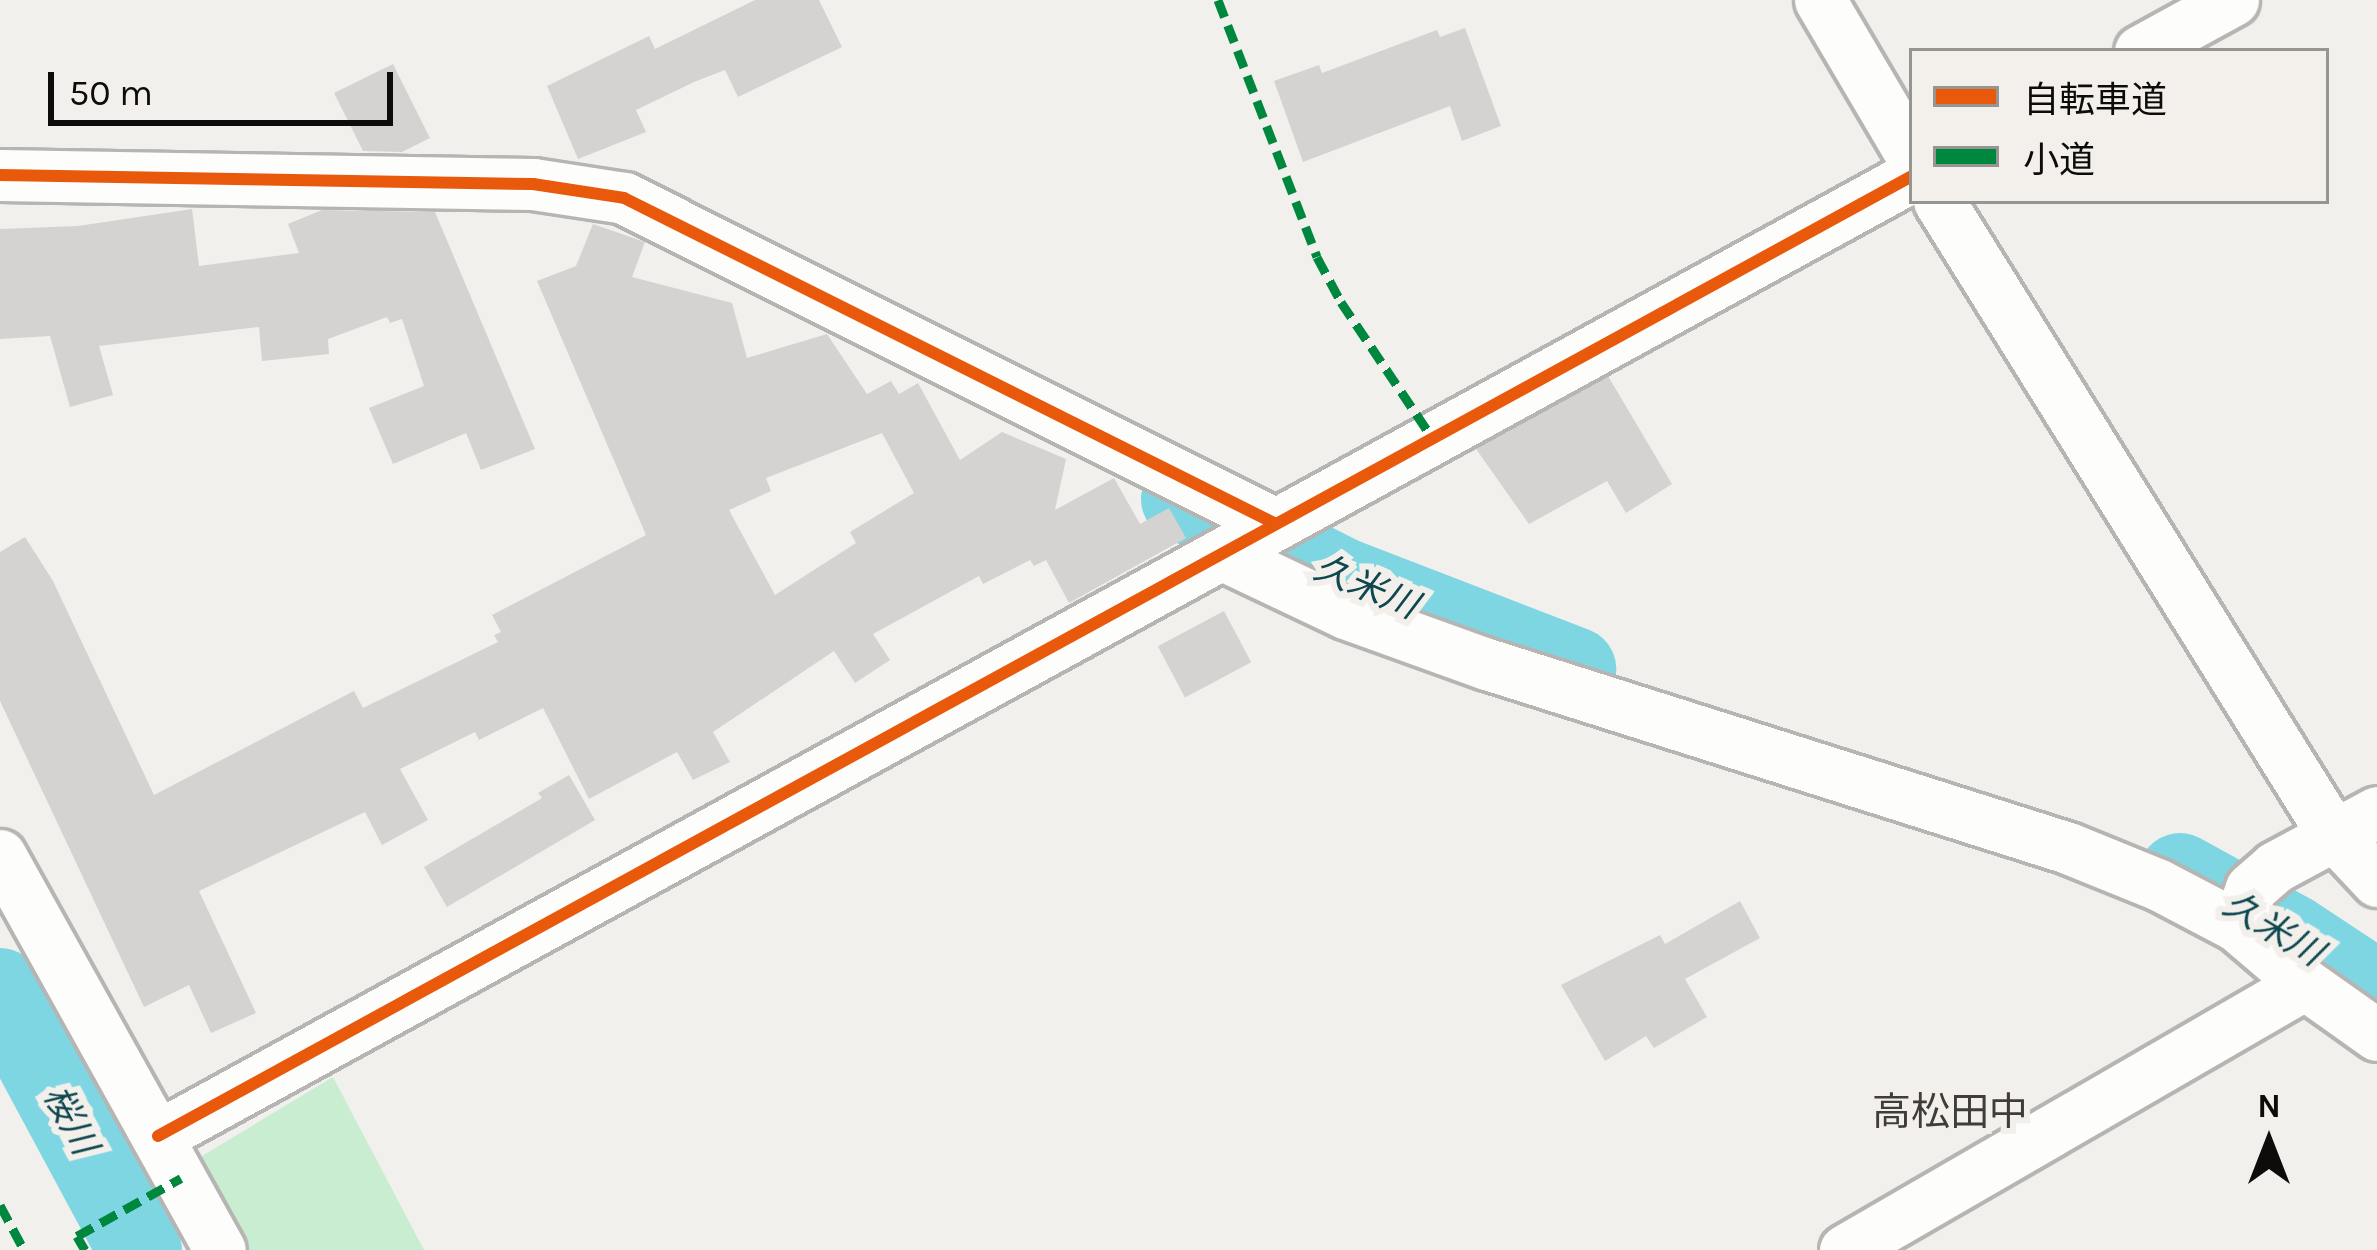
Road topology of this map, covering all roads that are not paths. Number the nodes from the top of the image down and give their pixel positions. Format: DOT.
graph roads {
  1 [pos="1820,0"];
  2 [pos="2233,0"];
  3 [pos="2145,48"];
  4 [pos="1909,151"];
  5 [pos="0,175"];
  6 [pos="1909,178"];
  7 [pos="1942,204"];
  8 [pos="1252,538"];
  9 [pos="2354,823"];
  10 [pos="0,855"];
  11 [pos="2377,881"];
  12 [pos="2243,910"];
  13 [pos="2305,984"];
  14 [pos="2377,1035"];
  15 [pos="158,1136"];
  16 [pos="220,1250"];
  17 [pos="1845,1250"];
  1 -- 4 [label="street"];
  2 -- 3 [label="street"];
  5 -- 8 [label="street"];
  6 -- 8 [label="street"];
  7 -- 9 [label="street"];
  8 -- 12 [label="street"];
  8 -- 15 [label="street"];
  9 -- 11 [label="street"];
  9 -- 12 [label="street"];
  10 -- 15 [label="street"];
  12 -- 13 [label="street"];
  13 -- 14 [label="street"];
  13 -- 17 [label="street"];
  15 -- 16 [label="street"];
}
